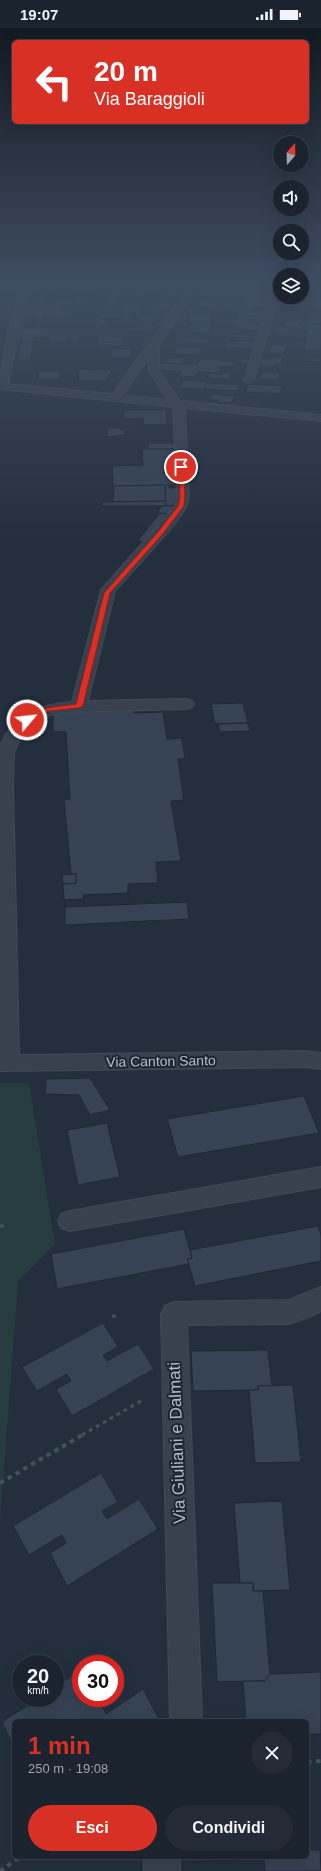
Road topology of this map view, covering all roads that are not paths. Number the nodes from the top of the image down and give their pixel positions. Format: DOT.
graph roads {
  1 [pos="5,368"];
  2 [pos="136,368"];
  3 [pos="154,368"];
  4 [pos="195,368"];
  5 [pos="253,368"];
  6 [pos="216,369"];
  7 [pos="249,380"];
  8 [pos="1,386"];
  9 [pos="116,398"];
  10 [pos="177,404"];
  11 [pos="321,418"];
  12 [pos="186,704"];
  13 [pos="79,706"];
  14 [pos="321,1061"];
  15 [pos="4,1063"];
  16 [pos="321,1177"];
  17 [pos="70,1221"];
  18 [pos="321,1298"];
  19 [pos="186,1719"];
  20 [pos="162,1859"];
  21 [pos="162,1871"];
  1 -- 8 [label="street"];
  2 -- 9 [label="street"];
  3 -- 10 [label="street"];
  4 -- 6 [label="lane"];
  5 -- 7 [label="street"];
  8 -- 9 [label="street"];
  9 -- 10 [label="street"];
  10 -- 11 [label="street"];
  10 -- 13 [label="street"];
  12 -- 13 [label="street"];
  13 -- 15 [label="street"];
  14 -- 15 [label="street, Via Canton Santo"];
  16 -- 17 [label="street"];
  18 -- 19 [label="street, Via Giuliani e Dalmati"];
  20 -- 21 [label="street"];
}
